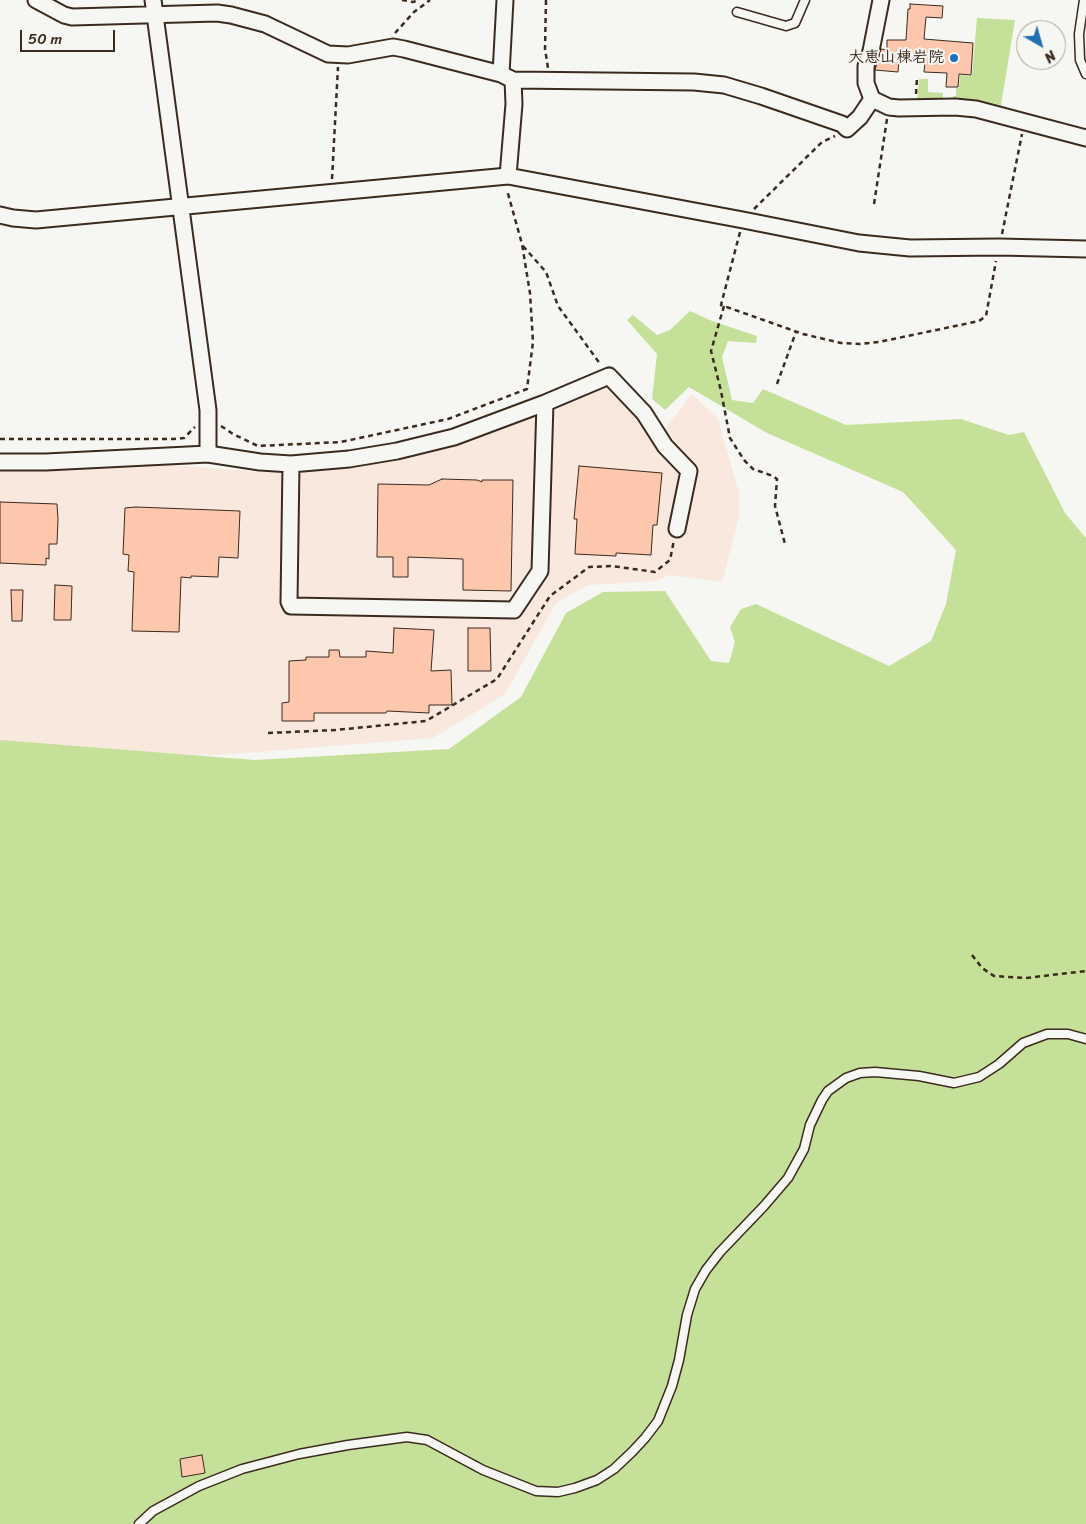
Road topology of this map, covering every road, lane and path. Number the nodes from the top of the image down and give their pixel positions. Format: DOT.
graph roads {
  1 [pos="36,0"];
  2 [pos="402,0"];
  3 [pos="419,0"];
  4 [pos="430,0"];
  5 [pos="505,0"];
  6 [pos="546,0"];
  7 [pos="805,0"];
  8 [pos="881,0"];
  9 [pos="1084,0"];
  10 [pos="153,7"];
  11 [pos="737,12"];
  12 [pos="382,49"];
  13 [pos="338,55"];
  14 [pos="1086,74"];
  15 [pos="507,77"];
  16 [pos="550,80"];
  17 [pos="872,99"];
  18 [pos="889,106"];
  19 [pos="1024,122"];
  20 [pos="847,129"];
  21 [pos="1086,138"];
  22 [pos="508,176"];
  23 [pos="331,193"];
  24 [pos="874,204"];
  25 [pos="181,207"];
  26 [pos="0,215"];
  27 [pos="743,220"];
  28 [pos="522,244"];
  29 [pos="999,247"];
  30 [pos="1086,248"];
  31 [pos="724,306"];
  32 [pos="796,332"];
  33 [pos="609,376"];
  34 [pos="777,384"];
  35 [pos="545,403"];
  36 [pos="208,410"];
  37 [pos="0,439"];
  38 [pos="208,454"];
  39 [pos="0,462"];
  40 [pos="291,464"];
  41 [pos="677,529"];
  42 [pos="785,544"];
  43 [pos="268,733"];
  44 [pos="972,955"];
  45 [pos="1086,971"];
  46 [pos="1086,1039"];
  47 [pos="139,1524"];
  1 -- 10 [label="street"];
  2 -- 3 [label="path"];
  4 -- 12 [label="path"];
  5 -- 15 [label="street"];
  6 -- 16 [label="path"];
  7 -- 11 [label="lane"];
  8 -- 17 [label="street"];
  9 -- 14 [label="lane"];
  10 -- 13 [label="street"];
  10 -- 25 [label="street"];
  12 -- 13 [label="street"];
  12 -- 15 [label="street"];
  13 -- 23 [label="path"];
  15 -- 16 [label="street"];
  15 -- 22 [label="street"];
  16 -- 20 [label="street"];
  17 -- 18 [label="street"];
  17 -- 20 [label="street"];
  18 -- 19 [label="street"];
  18 -- 24 [label="path"];
  19 -- 21 [label="street"];
  19 -- 29 [label="path"];
  20 -- 27 [label="path"];
  22 -- 23 [label="street"];
  22 -- 27 [label="street"];
  22 -- 28 [label="path"];
  23 -- 25 [label="street"];
  25 -- 26 [label="street"];
  25 -- 36 [label="street"];
  27 -- 29 [label="street"];
  27 -- 31 [label="path"];
  28 -- 33 [label="path"];
  28 -- 36 [label="path"];
  29 -- 30 [label="street"];
  29 -- 32 [label="path"];
  31 -- 32 [label="path"];
  31 -- 42 [label="path"];
  32 -- 34 [label="path"];
  33 -- 35 [label="street"];
  33 -- 41 [label="street"];
  35 -- 40 [label="street"];
  35 -- 40 [label="street"];
  36 -- 37 [label="path"];
  36 -- 38 [label="street"];
  38 -- 39 [label="street"];
  38 -- 40 [label="street"];
  41 -- 43 [label="path"];
  44 -- 45 [label="path"];
  46 -- 47 [label="lane"];
}
